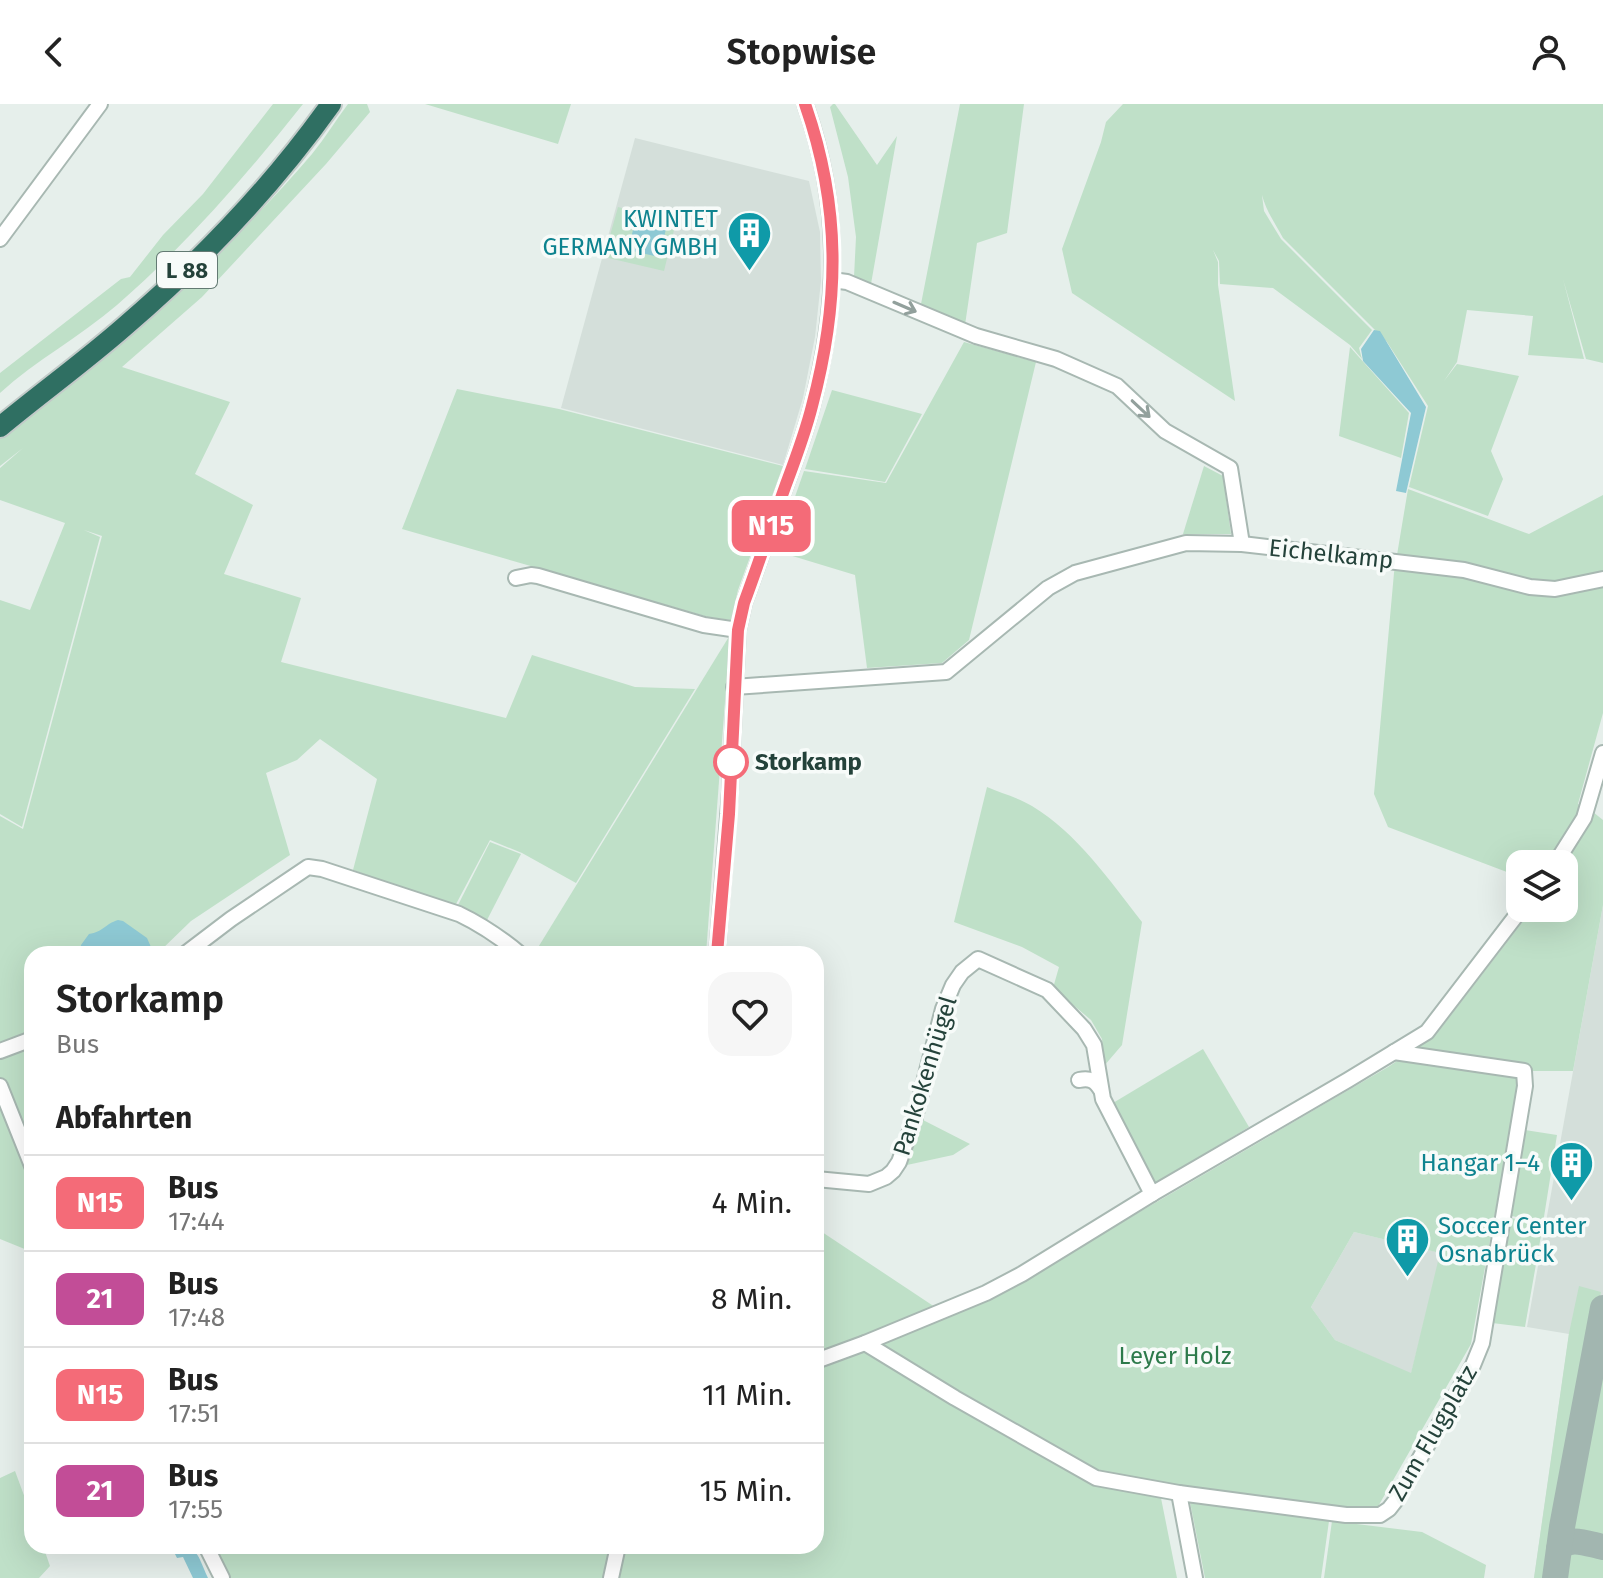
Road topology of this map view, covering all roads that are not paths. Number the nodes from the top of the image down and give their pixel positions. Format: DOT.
graph roads {
  1 [pos="100,104"];
  2 [pos="317,104"];
  3 [pos="331,104"];
  4 [pos="805,104"];
  5 [pos="0,239"];
  6 [pos="832,280"];
  7 [pos="0,409"];
  8 [pos="0,427"];
  9 [pos="1242,544"];
  10 [pos="516,578"];
  11 [pos="1603,579"];
  12 [pos="738,630"];
  13 [pos="734,687"];
  14 [pos="1603,753"];
  15 [pos="1564,850"];
  16 [pos="1511,922"];
  17 [pos="196,946"];
  18 [pos="509,946"];
  19 [pos="718,946"];
  20 [pos="24,1042"];
  21 [pos="0,1051"];
  22 [pos="1394,1052"];
  23 [pos="1079,1080"];
  24 [pos="0,1086"];
  25 [pos="1101,1090"];
  26 [pos="24,1146"];
  27 [pos="824,1180"];
  28 [pos="1152,1194"];
  29 [pos="865,1343"];
  30 [pos="824,1358"];
  31 [pos="1179,1493"];
  32 [pos="210,1554"];
  33 [pos="616,1554"];
  34 [pos="222,1578"];
  35 [pos="611,1578"];
  36 [pos="1195,1578"];
  1 -- 5 [label="street"];
  2 -- 7 [label="highway, L 88"];
  3 -- 8 [label="highway, L 88"];
  4 -- 6 [label="street"];
  6 -- 9 [label="street, Eichelkamp, one-way"];
  6 -- 12 [label="street"];
  9 -- 11 [label="street, Eichelkamp"];
  9 -- 13 [label="street"];
  10 -- 12 [label="street"];
  12 -- 13 [label="street"];
  13 -- 19 [label="street"];
  14 -- 15 [label="street"];
  16 -- 22 [label="street"];
  17 -- 18 [label="street"];
  20 -- 21 [label="street"];
  22 -- 28 [label="street"];
  22 -- 31 [label="street, Zum Flugplatz"];
  23 -- 25 [label="street"];
  24 -- 26 [label="street"];
  25 -- 27 [label="street, Pankokenhügel"];
  25 -- 28 [label="street, Pankokenhügel"];
  28 -- 29 [label="street"];
  29 -- 30 [label="street"];
  29 -- 31 [label="street, Zum Flugplatz"];
  31 -- 36 [label="street"];
  32 -- 34 [label="street"];
  33 -- 35 [label="street"];
}
